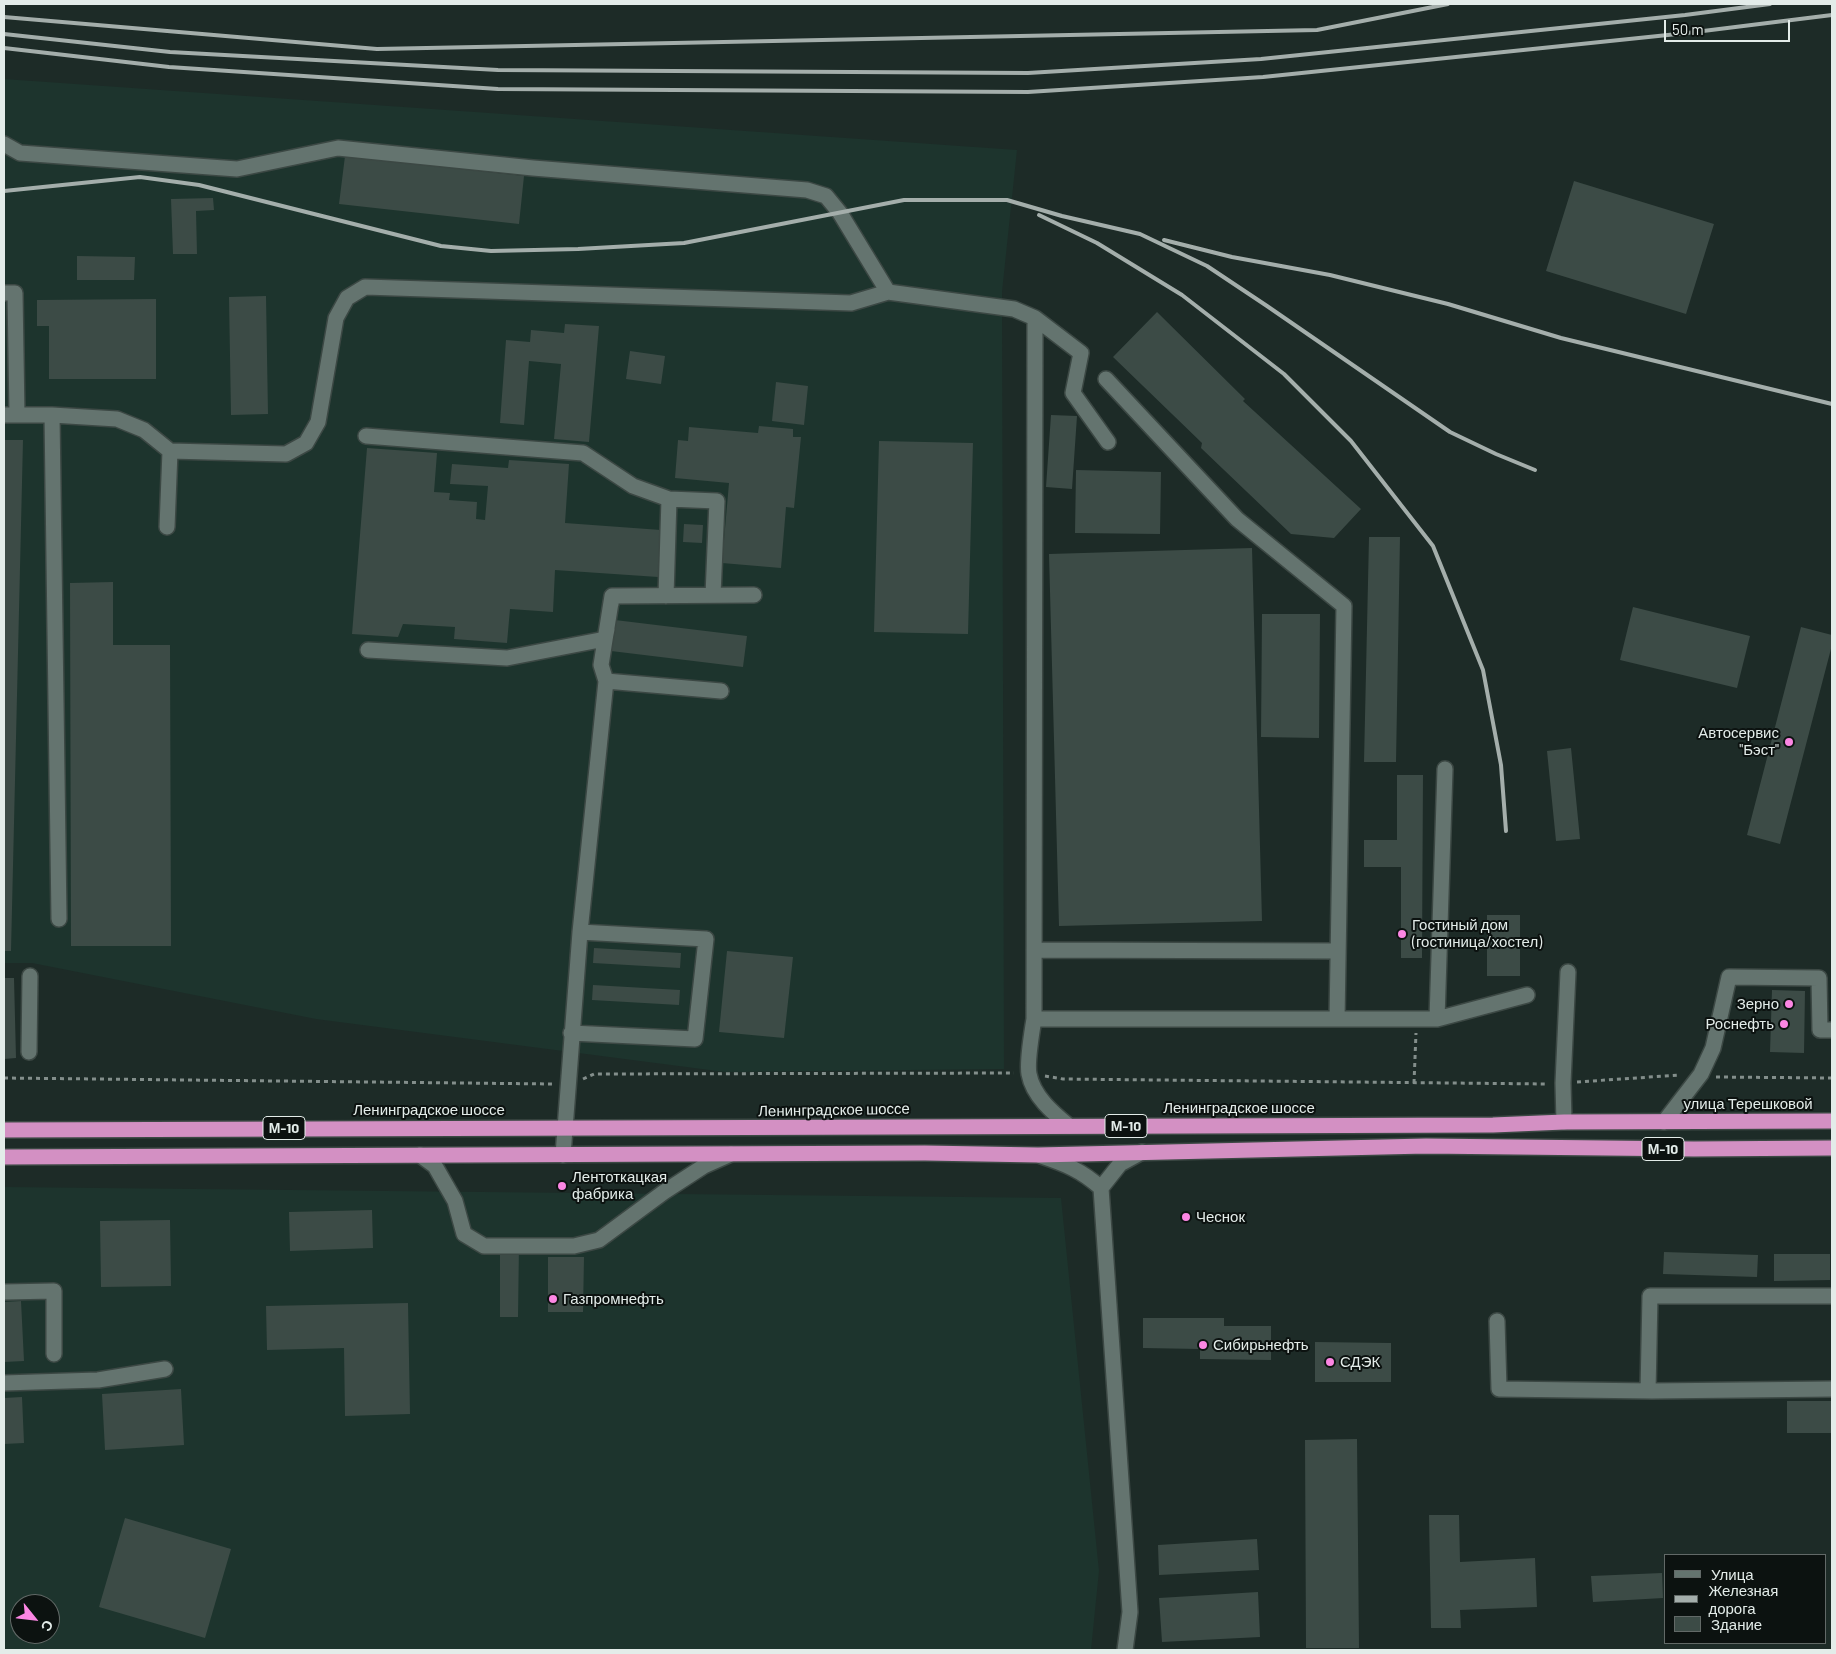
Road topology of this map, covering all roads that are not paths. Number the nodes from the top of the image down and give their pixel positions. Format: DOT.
graph roads {
  1 [pos="4,144"];
  2 [pos="888,292"];
  3 [pos="4,293"];
  4 [pos="1035,318"];
  5 [pos="1106,379"];
  6 [pos="10,415"];
  7 [pos="52,415"];
  8 [pos="366,436"];
  9 [pos="1108,442"];
  10 [pos="170,451"];
  11 [pos="669,499"];
  12 [pos="167,527"];
  13 [pos="713,595"];
  14 [pos="754,595"];
  15 [pos="666,596"];
  16 [pos="605,638"];
  17 [pos="368,650"];
  18 [pos="606,681"];
  19 [pos="721,691"];
  20 [pos="1444,769"];
  21 [pos="59,918"];
  22 [pos="580,932"];
  23 [pos="1034,950"];
  24 [pos="1338,951"];
  25 [pos="1568,972"];
  26 [pos="30,976"];
  27 [pos="1527,995"];
  28 [pos="1034,1018"];
  29 [pos="1337,1019"];
  30 [pos="1437,1019"];
  31 [pos="1832,1030"];
  32 [pos="572,1033"];
  33 [pos="30,1052"];
  34 [pos="1832,1121"];
  35 [pos="1564,1122"];
  36 [pos="1664,1122"];
  37 [pos="1069,1126"];
  38 [pos="564,1129"];
  39 [pos="4,1130"];
  40 [pos="1832,1148"];
  41 [pos="1142,1152"];
  42 [pos="731,1154"];
  43 [pos="420,1155"];
  44 [pos="1038,1155"];
  45 [pos="563,1156"];
  46 [pos="4,1157"];
  47 [pos="1101,1188"];
  48 [pos="4,1292"];
  49 [pos="1832,1296"];
  50 [pos="1497,1322"];
  51 [pos="54,1354"];
  52 [pos="165,1369"];
  53 [pos="4,1383"];
  54 [pos="1832,1389"];
  55 [pos="1648,1391"];
  56 [pos="1126,1650"];
  1 -- 2 [label="street"];
  2 -- 4 [label="street"];
  2 -- 10 [label="street"];
  3 -- 6 [label="street"];
  4 -- 9 [label="street"];
  4 -- 23 [label="street"];
  5 -- 24 [label="street"];
  6 -- 7 [label="street"];
  7 -- 10 [label="street"];
  7 -- 21 [label="street"];
  8 -- 11 [label="street"];
  10 -- 12 [label="street"];
  11 -- 13 [label="street"];
  11 -- 15 [label="street"];
  13 -- 14 [label="street"];
  13 -- 15 [label="street"];
  15 -- 16 [label="street"];
  16 -- 17 [label="street"];
  16 -- 18 [label="street"];
  18 -- 19 [label="street"];
  18 -- 22 [label="street"];
  20 -- 30 [label="street"];
  22 -- 32 [label="street"];
  22 -- 32 [label="street"];
  23 -- 24 [label="street"];
  23 -- 28 [label="street"];
  24 -- 29 [label="street"];
  25 -- 35 [label="street"];
  26 -- 33 [label="street"];
  27 -- 30 [label="street"];
  28 -- 29 [label="street"];
  28 -- 37 [label="street"];
  29 -- 30 [label="street"];
  31 -- 36 [label="street"];
  32 -- 38 [label="street"];
  34 -- 36 [label="highway, улица Терешковой / М-10"];
  35 -- 36 [label="highway, Ленинградское шоссе / М-10"];
  35 -- 37 [label="highway, Ленинградское шоссе / М-10"];
  37 -- 38 [label="highway, Ленинградское шоссе / М-10"];
  38 -- 39 [label="highway, Ленинградское шоссе / М-10"];
  38 -- 45 [label="street"];
  40 -- 41 [label="highway, М-10"];
  41 -- 44 [label="highway, М-10"];
  41 -- 47 [label="street"];
  42 -- 43 [label="street"];
  42 -- 44 [label="highway, М-10"];
  42 -- 45 [label="highway, М-10"];
  43 -- 45 [label="highway, М-10"];
  43 -- 46 [label="highway, М-10"];
  44 -- 47 [label="street"];
  47 -- 56 [label="street"];
  48 -- 51 [label="street"];
  49 -- 55 [label="street"];
  50 -- 55 [label="street"];
  52 -- 53 [label="street"];
  54 -- 55 [label="street"];
}
